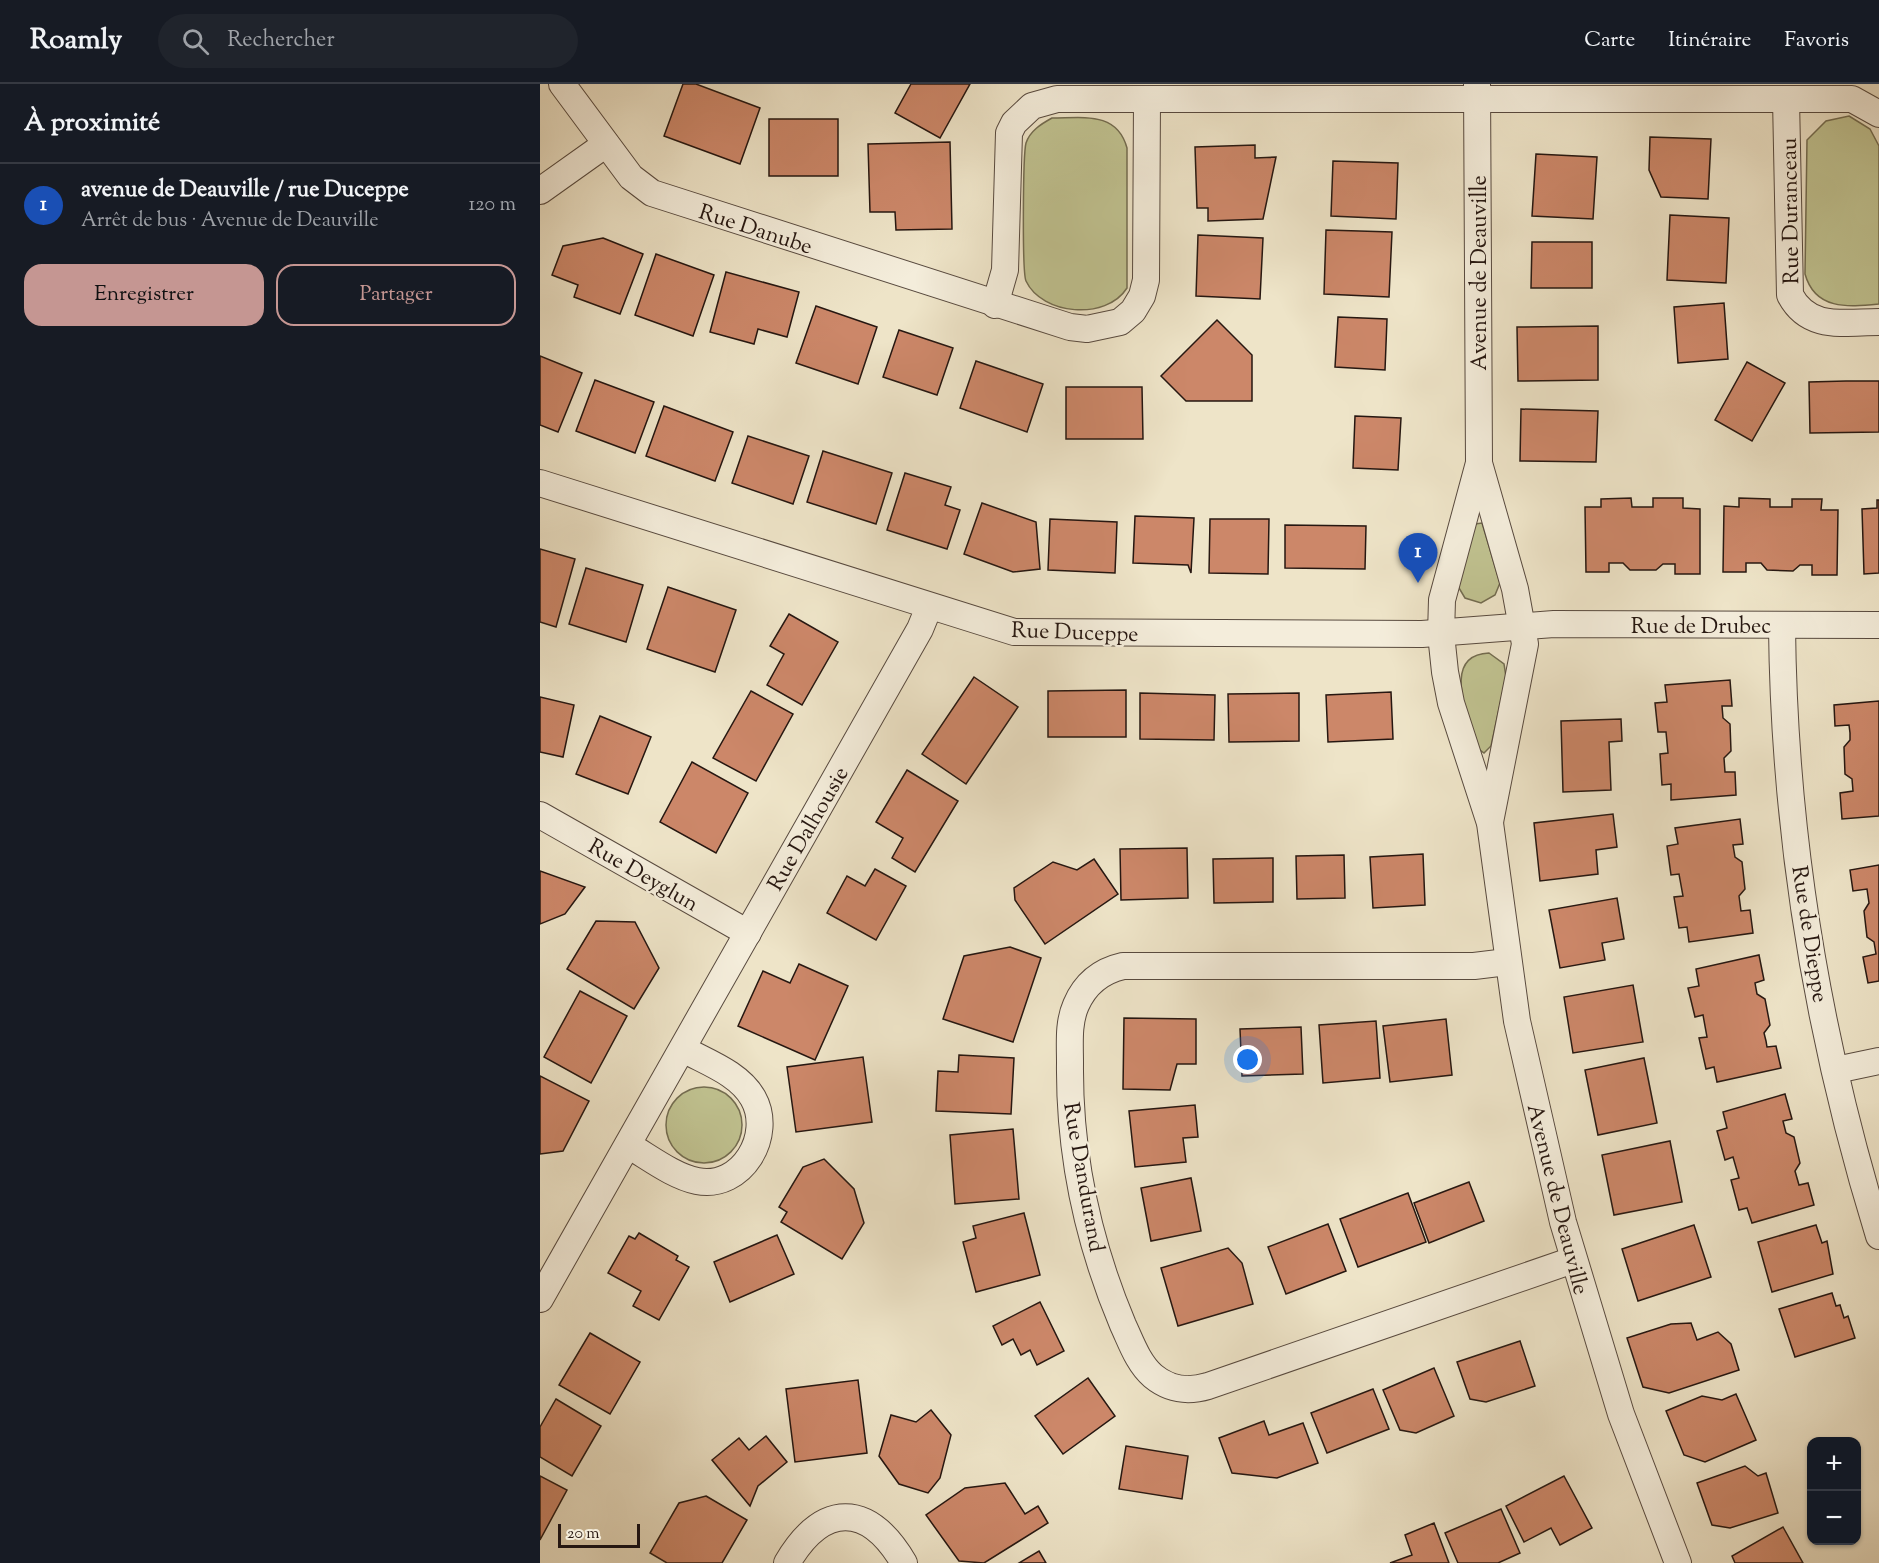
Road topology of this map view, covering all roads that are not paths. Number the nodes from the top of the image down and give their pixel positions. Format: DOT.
graph roads {
  1 [pos="562,84"];
  2 [pos="1477,92"];
  3 [pos="1786,99"];
  4 [pos="1147,100"];
  5 [pos="1879,114"];
  6 [pos="606,144"];
  7 [pos="540,191"];
  8 [pos="995,305"];
  9 [pos="1879,322"];
  10 [pos="1479,463"];
  11 [pos="540,483"];
  12 [pos="929,607"];
  13 [pos="1879,625"];
  14 [pos="1782,626"];
  15 [pos="1524,628"];
  16 [pos="1441,634"];
  17 [pos="540,815"];
  18 [pos="1490,823"];
  19 [pos="748,933"];
  20 [pos="1507,962"];
  21 [pos="682,1049"];
  22 [pos="1879,1061"];
  23 [pos="1836,1070"];
  24 [pos="628,1145"];
  25 [pos="1879,1236"];
  26 [pos="1573,1260"];
  27 [pos="540,1299"];
  28 [pos="1671,1561"];
  29 [pos="787,1563"];
  30 [pos="904,1563"];
  1 -- 6 [label="street, Rue Danube"];
  2 -- 3 [label="street"];
  2 -- 4 [label="street"];
  2 -- 10 [label="street, Avenue de Deauville"];
  3 -- 5 [label="street"];
  3 -- 9 [label="street, Rue Duranceau"];
  4 -- 8 [label="street"];
  4 -- 8 [label="street, Rue Danube"];
  6 -- 7 [label="street"];
  6 -- 8 [label="street, Rue Danube"];
  10 -- 15 [label="street, Avenue de Deauville"];
  10 -- 16 [label="street, Avenue de Deauville"];
  11 -- 12 [label="street, Rue Duceppe"];
  12 -- 16 [label="street, Rue Duceppe"];
  12 -- 19 [label="street, Rue Dalhousie"];
  13 -- 14 [label="street, Rue de Drubec"];
  14 -- 15 [label="street, Rue de Drubec"];
  14 -- 23 [label="street, Rue de Dieppe"];
  15 -- 16 [label="street, Rue Duceppe"];
  15 -- 18 [label="street, Avenue de Deauville"];
  16 -- 18 [label="street, Avenue de Deauville"];
  17 -- 19 [label="street, Rue Deyglun"];
  18 -- 20 [label="street, Avenue de Deauville"];
  19 -- 21 [label="street, Rue Dalhousie"];
  20 -- 26 [label="street, Avenue de Deauville"];
  20 -- 26 [label="street, Rue Dandurand"];
  21 -- 24 [label="street, Rue Dalhousie"];
  21 -- 24 [label="street"];
  22 -- 23 [label="street"];
  23 -- 25 [label="street, Rue de Dieppe"];
  24 -- 27 [label="street, Rue Dalhousie"];
  26 -- 28 [label="street, Avenue de Deauville"];
  29 -- 30 [label="street"];
}
